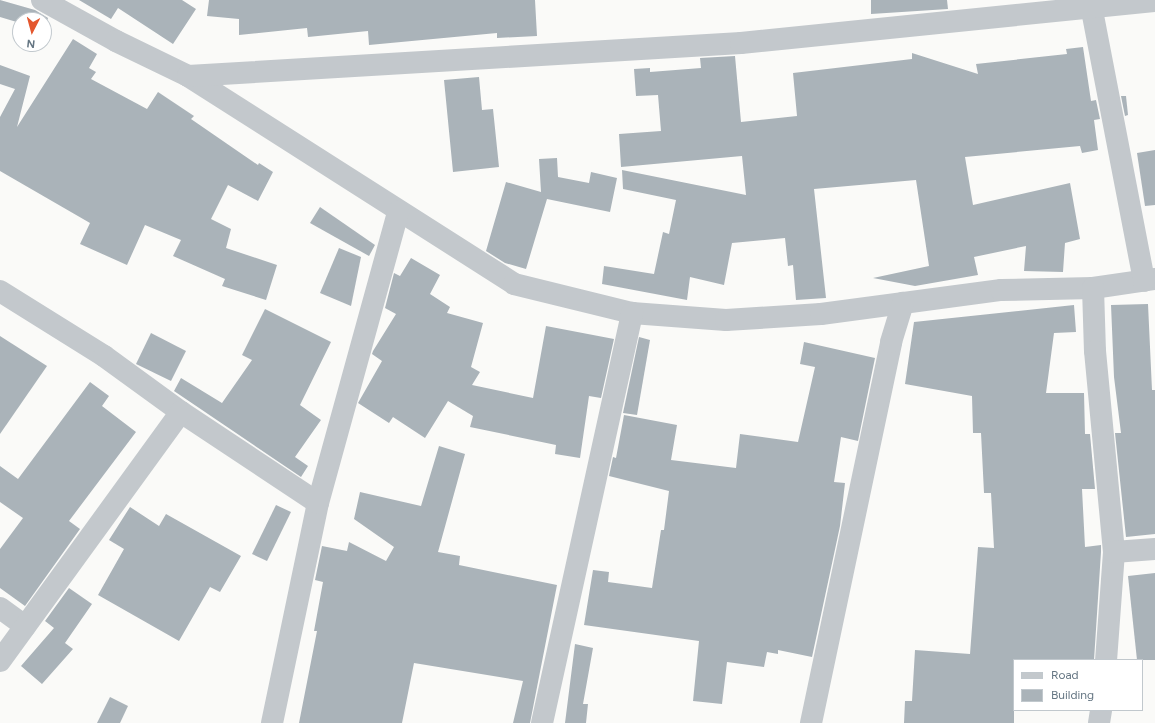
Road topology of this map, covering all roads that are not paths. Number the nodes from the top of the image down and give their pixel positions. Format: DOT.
graph roads {
  1 [pos="42,0"];
  2 [pos="1155,1"];
  3 [pos="1090,3"];
  4 [pos="188,76"];
  5 [pos="398,212"];
  6 [pos="1149,280"];
  7 [pos="1093,288"];
  8 [pos="0,291"];
  9 [pos="903,303"];
  10 [pos="632,313"];
  11 [pos="181,412"];
  12 [pos="318,503"];
  13 [pos="1155,549"];
  14 [pos="1114,552"];
  15 [pos="0,608"];
  16 [pos="25,626"];
  17 [pos="1106,659"];
  18 [pos="0,661"];
  19 [pos="1100,711"];
  20 [pos="272,723"];
  21 [pos="542,723"];
  22 [pos="811,723"];
  23 [pos="1099,723"];
  1 -- 4 [label="street"];
  2 -- 3 [label="street"];
  3 -- 4 [label="street"];
  3 -- 6 [label="street"];
  4 -- 5 [label="street"];
  5 -- 10 [label="street"];
  5 -- 12 [label="street"];
  6 -- 7 [label="street"];
  7 -- 9 [label="street"];
  7 -- 14 [label="street"];
  8 -- 11 [label="street"];
  9 -- 10 [label="street"];
  9 -- 22 [label="street"];
  10 -- 21 [label="street"];
  11 -- 12 [label="street"];
  11 -- 16 [label="street"];
  12 -- 20 [label="street"];
  13 -- 14 [label="street"];
  14 -- 17 [label="street"];
  15 -- 16 [label="street"];
  16 -- 18 [label="street"];
  19 -- 23 [label="street"];
}
